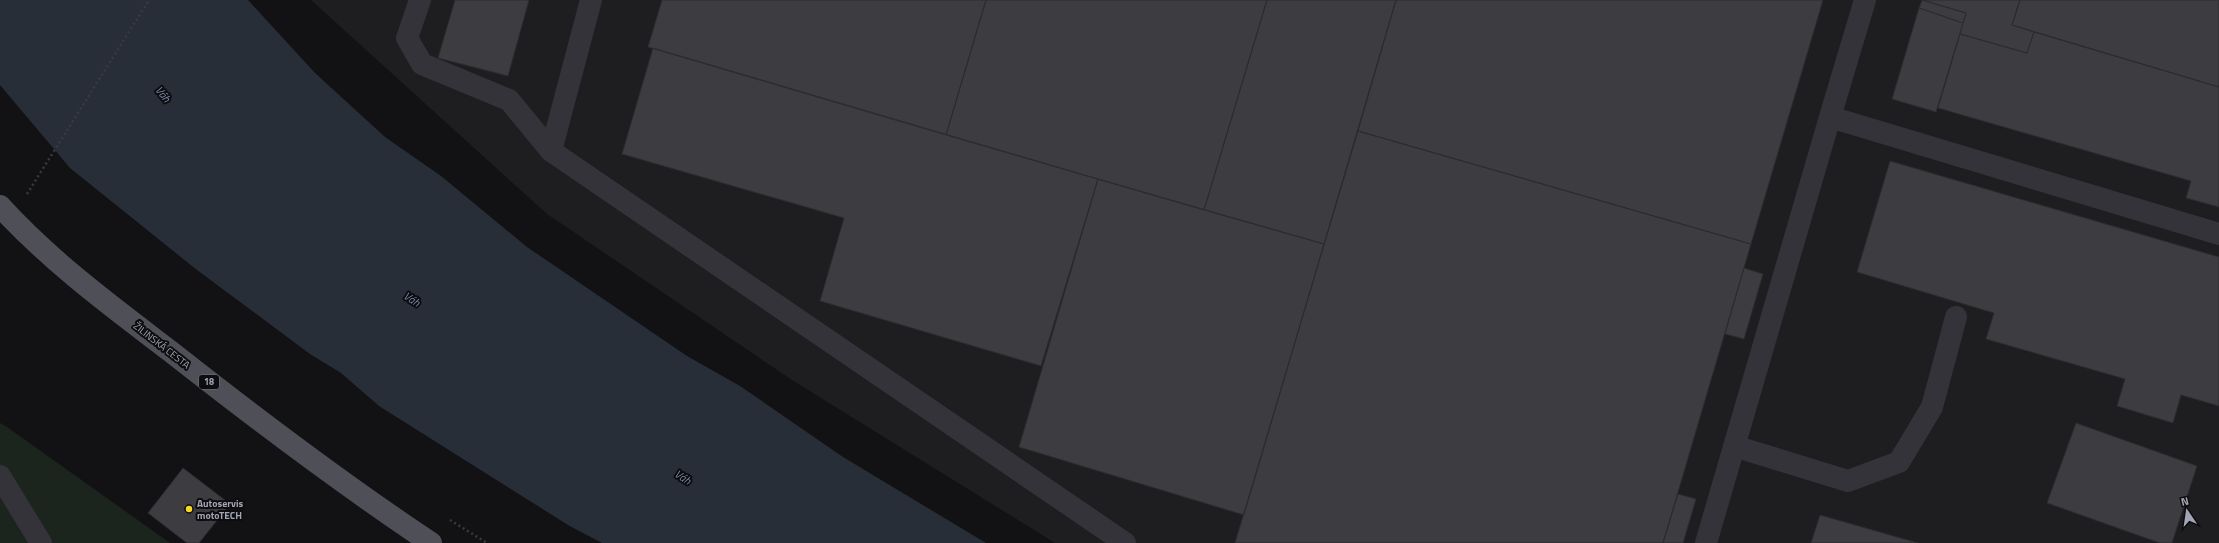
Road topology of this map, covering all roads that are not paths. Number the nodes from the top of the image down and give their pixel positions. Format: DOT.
graph roads {
  1 [pos="420,0"];
  2 [pos="592,0"];
  3 [pos="1865,0"];
  4 [pos="1830,117"];
  5 [pos="551,151"];
  6 [pos="6,212"];
  7 [pos="2219,234"];
  8 [pos="1956,317"];
  9 [pos="1734,446"];
  10 [pos="0,476"];
  11 [pos="41,543"];
  12 [pos="431,543"];
  13 [pos="1125,543"];
  14 [pos="1706,543"];
  1 -- 5 [label="lane"];
  2 -- 5 [label="lane"];
  3 -- 4 [label="lane"];
  4 -- 7 [label="lane"];
  4 -- 9 [label="lane"];
  5 -- 13 [label="lane"];
  6 -- 12 [label="main road, ŽILINSKÁ CESTA / 18"];
  8 -- 9 [label="lane"];
  9 -- 14 [label="lane"];
  10 -- 11 [label="lane"];
}
